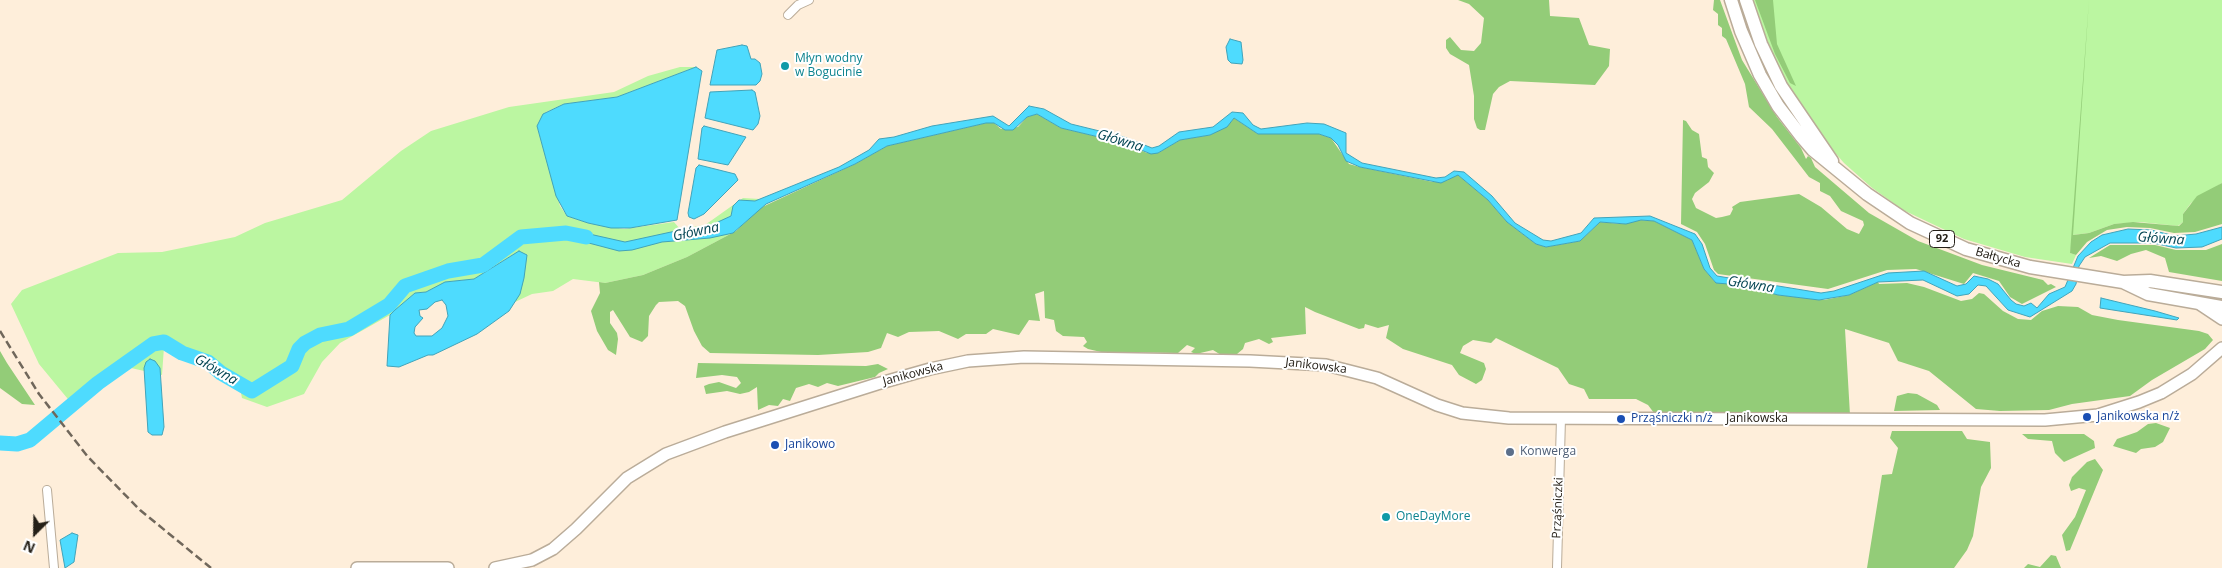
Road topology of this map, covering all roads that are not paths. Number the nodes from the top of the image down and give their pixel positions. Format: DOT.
graph roads {
  1 [pos="809,0"];
  2 [pos="1731,0"];
  3 [pos="1746,0"];
  4 [pos="788,15"];
  5 [pos="1836,167"];
  6 [pos="2123,282"];
  7 [pos="2220,292"];
  8 [pos="2195,303"];
  9 [pos="2222,307"];
  10 [pos="2222,319"];
  11 [pos="2222,348"];
  12 [pos="1561,418"];
  13 [pos="47,490"];
  14 [pos="54,568"];
  15 [pos="357,568"];
  16 [pos="448,568"];
  17 [pos="495,568"];
  18 [pos="1557,568"];
  1 -- 4 [label="street"];
  2 -- 5 [label="main road, Bałtycka / 92"];
  3 -- 5 [label="main road, Bałtycka / 92"];
  5 -- 6 [label="main road, Bałtycka / 92"];
  6 -- 7 [label="main road, Bałtycka / 92"];
  6 -- 8 [label="main road, Bałtycka / 92"];
  8 -- 9 [label="main road, Bałtycka / 92"];
  8 -- 10 [label="street"];
  11 -- 12 [label="street, Janikowska"];
  12 -- 17 [label="street, Janikowska"];
  12 -- 18 [label="street, Prząśniczki"];
  13 -- 14 [label="street"];
  15 -- 16 [label="street"];
}
